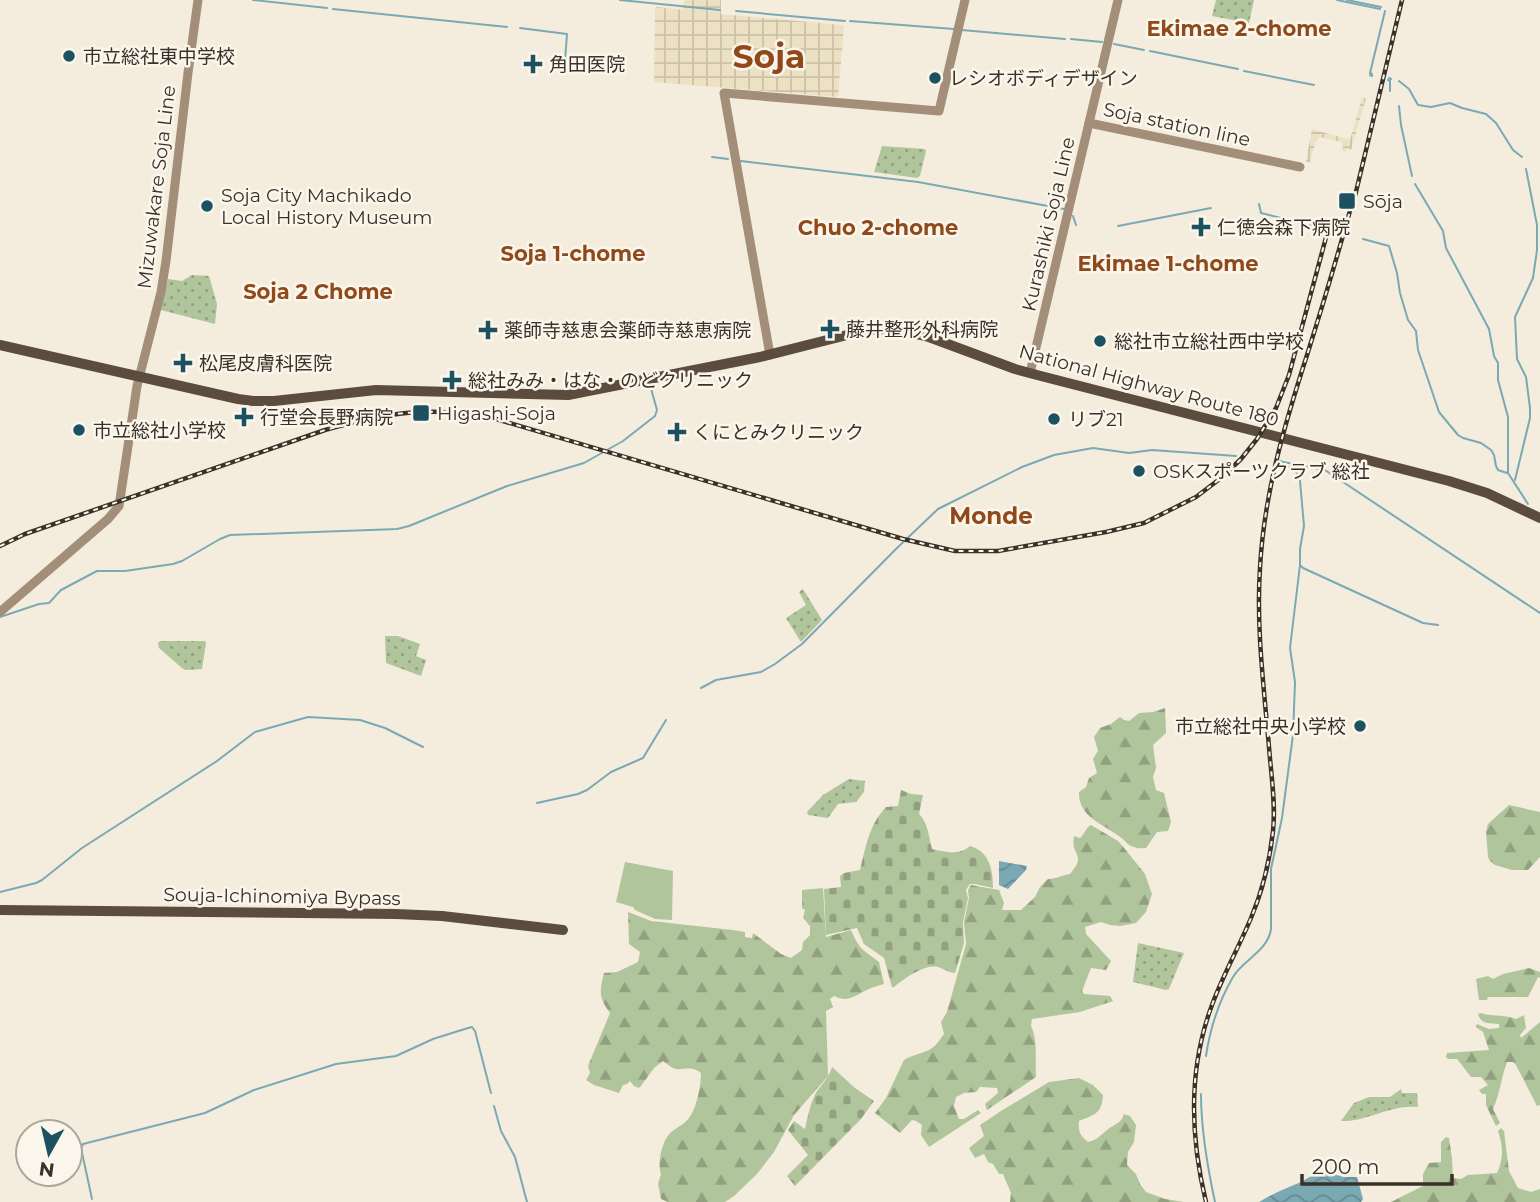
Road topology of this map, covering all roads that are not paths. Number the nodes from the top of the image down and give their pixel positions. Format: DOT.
graph roads {
  1 [pos="198,0"];
  2 [pos="965,0"];
  3 [pos="1118,0"];
  4 [pos="1089,123"];
  5 [pos="1300,167"];
  6 [pos="0,345"];
  7 [pos="770,355"];
  8 [pos="1030,373"];
  9 [pos="139,376"];
  10 [pos="1540,518"];
  11 [pos="0,612"];
  12 [pos="0,910"];
  13 [pos="563,930"];
  1 -- 9 [label="main road, Mizuwakare Soja Line"];
  2 -- 7 [label="main road"];
  3 -- 4 [label="main road, Soja station line"];
  4 -- 5 [label="main road, Soja station line"];
  4 -- 8 [label="main road, Kurashiki Soja Line"];
  6 -- 9 [label="highway, National Highway Route 180"];
  7 -- 8 [label="highway, National Highway Route 180"];
  7 -- 9 [label="highway, National Highway Route 180"];
  8 -- 10 [label="highway, National Highway Route 180"];
  9 -- 11 [label="main road, Mizuwakare Soja Line"];
  12 -- 13 [label="highway, Souja-Ichinomiya Bypass"];
}
